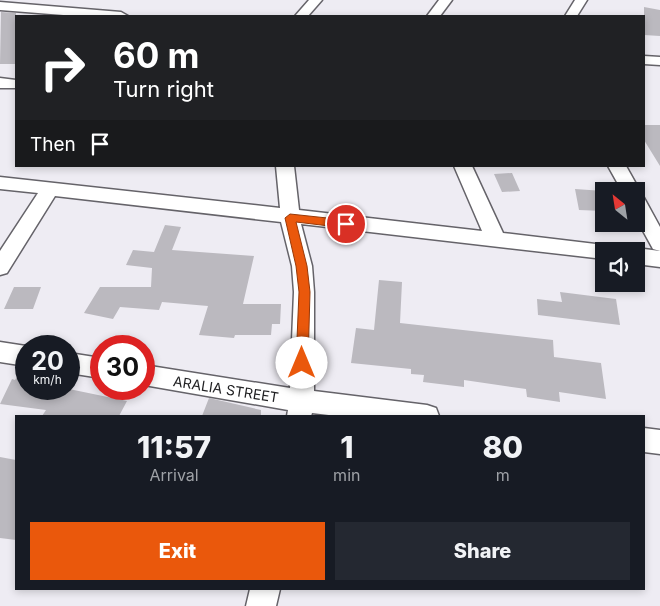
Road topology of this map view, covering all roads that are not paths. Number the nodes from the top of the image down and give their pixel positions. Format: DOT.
graph roads {
  1 [pos="316,0"];
  2 [pos="446,0"];
  3 [pos="581,0"];
  4 [pos="0,6"];
  5 [pos="108,15"];
  6 [pos="303,15"];
  7 [pos="434,15"];
  8 [pos="573,15"];
  9 [pos="645,60"];
  10 [pos="660,61"];
  11 [pos="0,83"];
  12 [pos="15,84"];
  13 [pos="285,167"];
  14 [pos="463,167"];
  15 [pos="618,167"];
  16 [pos="626,182"];
  17 [pos="0,183"];
  18 [pos="50,189"];
  19 [pos="645,217"];
  20 [pos="290,218"];
  21 [pos="496,240"];
  22 [pos="660,244"];
  23 [pos="595,251"];
  24 [pos="645,257"];
  25 [pos="660,259"];
  26 [pos="0,267"];
  27 [pos="0,352"];
  28 [pos="15,354"];
  29 [pos="155,377"];
  30 [pos="300,409"];
  31 [pos="409,415"];
  32 [pos="645,440"];
  33 [pos="660,442"];
  34 [pos="265,590"];
  35 [pos="261,606"];
  1 -- 6 [label="street"];
  2 -- 7 [label="street"];
  3 -- 8 [label="street"];
  4 -- 5 [label="street"];
  9 -- 10 [label="street"];
  11 -- 12 [label="street"];
  13 -- 20 [label="street"];
  14 -- 21 [label="street"];
  15 -- 16 [label="street"];
  17 -- 18 [label="street"];
  18 -- 20 [label="street"];
  18 -- 26 [label="street"];
  19 -- 22 [label="street"];
  20 -- 21 [label="street"];
  20 -- 30 [label="street"];
  21 -- 23 [label="street"];
  24 -- 25 [label="street"];
  27 -- 28 [label="street"];
  29 -- 30 [label="street, ARALIA STREET"];
  30 -- 31 [label="street, ARALIA STREET"];
  32 -- 33 [label="street"];
  34 -- 35 [label="street"];
}
